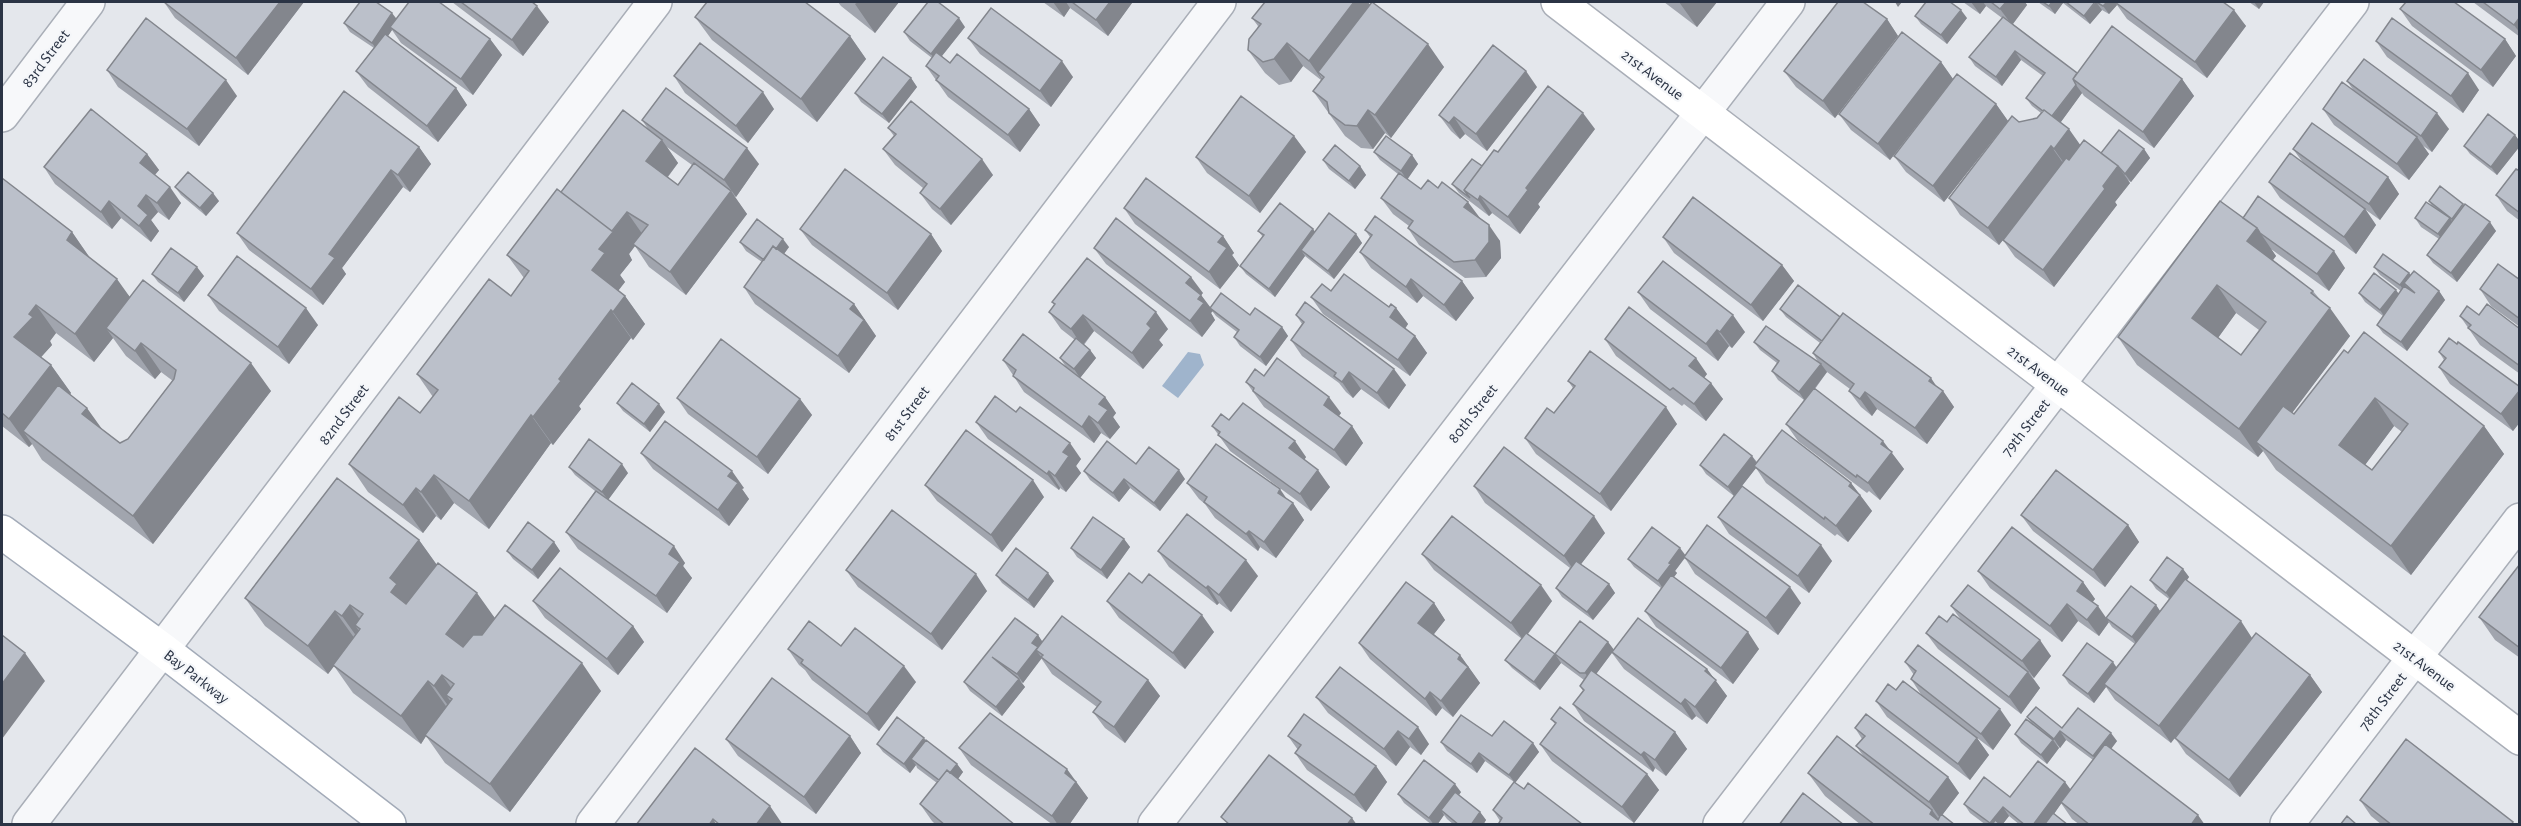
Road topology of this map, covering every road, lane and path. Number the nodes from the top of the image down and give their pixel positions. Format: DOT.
graph roads {
  1 [pos="88,2"];
  2 [pos="655,2"];
  3 [pos="1219,2"];
  4 [pos="1558,2"];
  5 [pos="1788,2"];
  6 [pos="2352,2"];
  7 [pos="1703,113"];
  8 [pos="2,115"];
  9 [pos="2058,385"];
  10 [pos="2520,520"];
  11 [pos="2,532"];
  12 [pos="163,650"];
  13 [pos="2415,657"];
  14 [pos="2520,738"];
  15 [pos="29,825"];
  16 [pos="389,825"];
  17 [pos="592,825"];
  18 [pos="1155,825"];
  19 [pos="1720,825"];
  20 [pos="2287,825"];
  1 -- 8 [label="street, 83rd Street"];
  2 -- 12 [label="street, 82nd Street"];
  3 -- 17 [label="street, 81st Street"];
  4 -- 7 [label="street, 21st Avenue"];
  5 -- 7 [label="street, 80th Street"];
  6 -- 9 [label="street, 79th Street"];
  7 -- 9 [label="street, 21st Avenue"];
  7 -- 18 [label="street, 80th Street"];
  9 -- 13 [label="street, 21st Avenue"];
  9 -- 19 [label="street, 79th Street"];
  10 -- 13 [label="street, 78th Street"];
  11 -- 12 [label="street, Bay Parkway"];
  12 -- 15 [label="street, 82nd Street"];
  12 -- 16 [label="street, Bay Parkway"];
  13 -- 14 [label="street, 21st Avenue"];
  13 -- 20 [label="street, 78th Street"];
}
